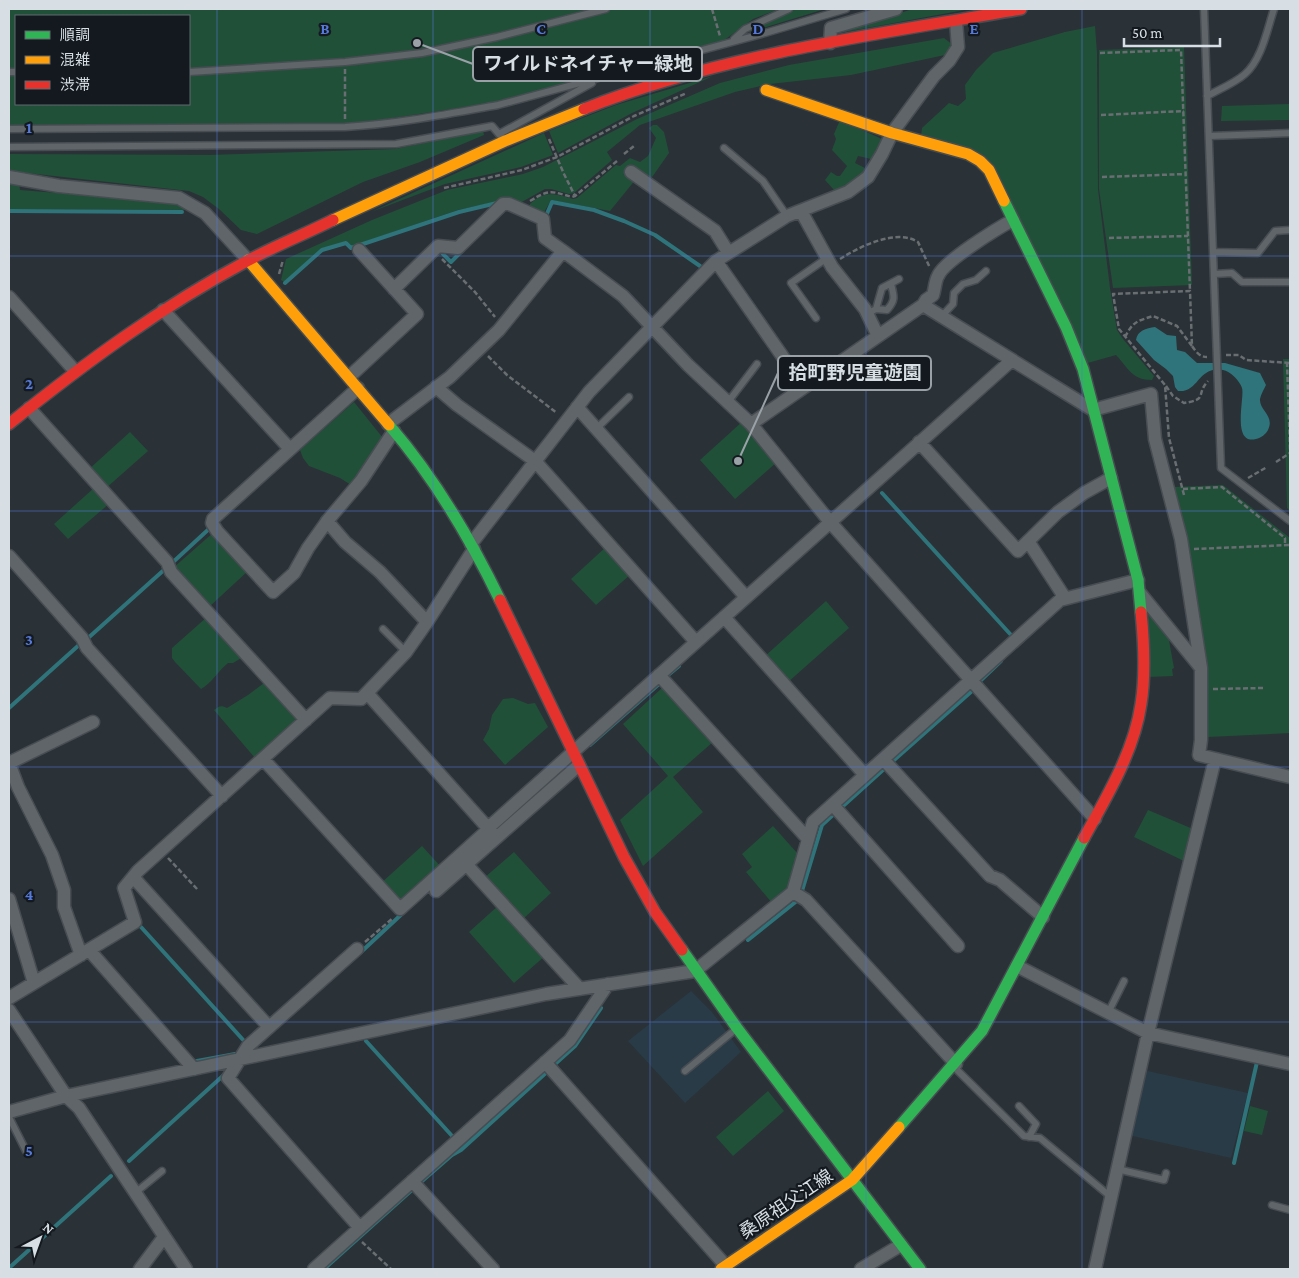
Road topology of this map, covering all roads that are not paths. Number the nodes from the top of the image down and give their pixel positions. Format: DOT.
graph roads {
  1 [pos="606,9"];
  2 [pos="789,9"];
  3 [pos="846,9"];
  4 [pos="896,9"];
  5 [pos="1021,9"];
  6 [pos="1204,9"];
  7 [pos="1274,9"];
  8 [pos="956,21"];
  9 [pos="733,40"];
  10 [pos="830,43"];
  11 [pos="190,72"];
  12 [pos="602,77"];
  13 [pos="766,90"];
  14 [pos="1207,96"];
  15 [pos="9,129"];
  16 [pos="892,133"];
  17 [pos="1290,133"];
  18 [pos="1209,136"];
  19 [pos="502,138"];
  20 [pos="9,147"];
  21 [pos="724,148"];
  22 [pos="632,172"];
  23 [pos="9,177"];
  24 [pos="801,211"];
  25 [pos="787,216"];
  26 [pos="1013,220"];
  27 [pos="1290,230"];
  28 [pos="359,250"];
  29 [pos="563,251"];
  30 [pos="728,252"];
  31 [pos="1213,252"];
  32 [pos="248,260"];
  33 [pos="716,261"];
  34 [pos="829,262"];
  35 [pos="986,271"];
  36 [pos="1214,274"];
  37 [pos="899,279"];
  38 [pos="1290,282"];
  39 [pos="891,284"];
  40 [pos="394,288"];
  41 [pos="9,296"];
  42 [pos="923,305"];
  43 [pos="163,310"];
  44 [pos="872,311"];
  45 [pos="942,317"];
  46 [pos="816,318"];
  47 [pos="652,327"];
  48 [pos="878,336"];
  49 [pos="1012,360"];
  50 [pos="757,364"];
  51 [pos="75,371"];
  52 [pos="349,378"];
  53 [pos="808,385"];
  54 [pos="436,387"];
  55 [pos="358,388"];
  56 [pos="628,397"];
  57 [pos="728,402"];
  58 [pos="577,407"];
  59 [pos="29,408"];
  60 [pos="1093,410"];
  61 [pos="9,424"];
  62 [pos="751,424"];
  63 [pos="391,428"];
  64 [pos="596,429"];
  65 [pos="920,442"];
  66 [pos="290,450"];
  67 [pos="535,461"];
  68 [pos="1111,478"];
  69 [pos="327,521"];
  70 [pos="1290,521"];
  71 [pos="830,522"];
  72 [pos="1028,541"];
  73 [pos="472,546"];
  74 [pos="9,556"];
  75 [pos="1139,586"];
  76 [pos="746,597"];
  77 [pos="1065,598"];
  78 [pos="724,617"];
  79 [pos="427,622"];
  80 [pos="383,629"];
  81 [pos="696,642"];
  82 [pos="406,652"];
  83 [pos="1201,668"];
  84 [pos="658,675"];
  85 [pos="971,680"];
  86 [pos="367,693"];
  87 [pos="306,720"];
  88 [pos="94,722"];
  89 [pos="573,752"];
  90 [pos="263,758"];
  91 [pos="883,759"];
  92 [pos="1216,759"];
  93 [pos="9,763"];
  94 [pos="579,764"];
  95 [pos="865,775"];
  96 [pos="1290,777"];
  97 [pos="222,796"];
  98 [pos="833,804"];
  99 [pos="1095,819"];
  100 [pos="491,832"];
  101 [pos="808,839"];
  102 [pos="466,864"];
  103 [pos="133,877"];
  104 [pos="436,891"];
  105 [pos="793,892"];
  106 [pos="9,899"];
  107 [pos="1043,917"];
  108 [pos="958,946"];
  109 [pos="357,949"];
  110 [pos="85,952"];
  111 [pos="1017,966"];
  112 [pos="695,971"];
  113 [pos="1124,981"];
  114 [pos="34,983"];
  115 [pos="608,984"];
  116 [pos="580,988"];
  117 [pos="9,998"];
  118 [pos="9,1010"];
  119 [pos="1108,1012"];
  120 [pos="269,1027"];
  121 [pos="737,1028"];
  122 [pos="1148,1033"];
  123 [pos="238,1060"];
  124 [pos="546,1062"];
  125 [pos="1290,1064"];
  126 [pos="955,1065"];
  127 [pos="194,1069"];
  128 [pos="685,1071"];
  129 [pos="66,1096"];
  130 [pos="1018,1106"];
  131 [pos="9,1112"];
  132 [pos="9,1117"];
  133 [pos="1029,1136"];
  134 [pos="26,1151"];
  135 [pos="1117,1169"];
  136 [pos="162,1171"];
  137 [pos="1166,1174"];
  138 [pos="852,1180"];
  139 [pos="412,1181"];
  140 [pos="134,1193"];
  141 [pos="1111,1197"];
  142 [pos="1272,1205"];
  143 [pos="1290,1210"];
  144 [pos="360,1228"];
  145 [pos="164,1237"];
  146 [pos="901,1245"];
  147 [pos="728,1267"];
  148 [pos="140,1269"];
  149 [pos="186,1269"];
  150 [pos="314,1269"];
  151 [pos="493,1269"];
  152 [pos="861,1269"];
  153 [pos="920,1269"];
  154 [pos="1095,1269"];
  1 -- 11 [label="lane"];
  2 -- 9 [label="lane"];
  3 -- 9 [label="lane"];
  4 -- 10 [label="street"];
  5 -- 8 [label="street"];
  6 -- 14 [label="lane"];
  7 -- 14 [label="lane"];
  8 -- 10 [label="street"];
  8 -- 16 [label="street"];
  9 -- 12 [label="lane"];
  10 -- 19 [label="street"];
  12 -- 15 [label="lane"];
  12 -- 19 [label="lane"];
  13 -- 16 [label="street"];
  14 -- 18 [label="lane"];
  16 -- 24 [label="street"];
  16 -- 26 [label="street"];
  17 -- 18 [label="lane"];
  18 -- 31 [label="lane"];
  19 -- 20 [label="lane"];
  19 -- 32 [label="street"];
  21 -- 25 [label="lane"];
  22 -- 30 [label="street"];
  23 -- 32 [label="street"];
  24 -- 25 [label="street"];
  24 -- 34 [label="street"];
  25 -- 30 [label="street"];
  26 -- 42 [label="street"];
  26 -- 60 [label="street"];
  27 -- 31 [label="lane"];
  28 -- 40 [label="street"];
  29 -- 40 [label="street"];
  29 -- 47 [label="street"];
  29 -- 54 [label="street"];
  30 -- 33 [label="street"];
  31 -- 36 [label="lane"];
  32 -- 43 [label="street"];
  32 -- 52 [label="street"];
  33 -- 47 [label="street"];
  33 -- 53 [label="street"];
  34 -- 44 [label="street"];
  34 -- 46 [label="lane"];
  35 -- 45 [label="lane"];
  36 -- 38 [label="lane"];
  36 -- 70 [label="lane"];
  37 -- 39 [label="lane"];
  39 -- 44 [label="lane"];
  39 -- 44 [label="lane"];
  40 -- 52 [label="street"];
  41 -- 51 [label="street"];
  42 -- 45 [label="street"];
  42 -- 48 [label="street"];
  43 -- 51 [label="street"];
  43 -- 66 [label="street"];
  44 -- 48 [label="street"];
  45 -- 49 [label="street"];
  47 -- 57 [label="street"];
  47 -- 58 [label="street"];
  48 -- 53 [label="street"];
  49 -- 60 [label="street"];
  49 -- 65 [label="street"];
  50 -- 57 [label="lane"];
  51 -- 59 [label="street"];
  52 -- 55 [label="street"];
  53 -- 62 [label="street"];
  54 -- 63 [label="street"];
  54 -- 67 [label="street"];
  55 -- 63 [label="street"];
  55 -- 66 [label="street"];
  56 -- 64 [label="lane"];
  57 -- 62 [label="street"];
  58 -- 64 [label="street"];
  58 -- 67 [label="street"];
  59 -- 61 [label="street"];
  59 -- 87 [label="street"];
  60 -- 68 [label="street"];
  60 -- 83 [label="street"];
  62 -- 71 [label="street"];
  63 -- 69 [label="street"];
  63 -- 73 [label="street"];
  64 -- 76 [label="street"];
  65 -- 71 [label="street"];
  65 -- 72 [label="street"];
  66 -- 69 [label="street"];
  67 -- 73 [label="street"];
  67 -- 81 [label="street"];
  68 -- 72 [label="street"];
  68 -- 75 [label="street"];
  69 -- 79 [label="street"];
  71 -- 76 [label="street"];
  71 -- 85 [label="street"];
  72 -- 77 [label="street"];
  73 -- 79 [label="street"];
  73 -- 89 [label="street"];
  74 -- 97 [label="street"];
  75 -- 77 [label="street"];
  75 -- 83 [label="street"];
  75 -- 99 [label="street"];
  76 -- 78 [label="street"];
  77 -- 85 [label="street"];
  78 -- 81 [label="street"];
  78 -- 95 [label="street"];
  79 -- 82 [label="street"];
  80 -- 82 [label="lane"];
  81 -- 84 [label="street"];
  82 -- 86 [label="street"];
  83 -- 92 [label="street"];
  84 -- 89 [label="street"];
  84 -- 101 [label="street"];
  85 -- 91 [label="street"];
  85 -- 99 [label="street"];
  86 -- 87 [label="street"];
  86 -- 100 [label="street"];
  87 -- 90 [label="street"];
  88 -- 93 [label="street"];
  89 -- 94 [label="street"];
  89 -- 100 [label="street"];
  90 -- 97 [label="street"];
  90 -- 100 [label="street"];
  91 -- 95 [label="street"];
  91 -- 107 [label="street"];
  92 -- 96 [label="street"];
  92 -- 122 [label="street"];
  93 -- 110 [label="street"];
  94 -- 100 [label="street"];
  94 -- 112 [label="street"];
  95 -- 98 [label="street"];
  97 -- 103 [label="street"];
  98 -- 101 [label="street"];
  98 -- 108 [label="street"];
  99 -- 107 [label="street"];
  100 -- 102 [label="street"];
  101 -- 105 [label="street"];
  102 -- 104 [label="street"];
  102 -- 116 [label="street"];
  103 -- 110 [label="street"];
  103 -- 120 [label="street"];
  105 -- 112 [label="street"];
  105 -- 126 [label="street"];
  106 -- 114 [label="street"];
  107 -- 111 [label="street"];
  109 -- 120 [label="street"];
  110 -- 114 [label="street"];
  110 -- 127 [label="street"];
  111 -- 119 [label="street"];
  111 -- 126 [label="street"];
  112 -- 115 [label="street"];
  112 -- 121 [label="street"];
  113 -- 119 [label="lane"];
  114 -- 117 [label="street"];
  115 -- 116 [label="street"];
  115 -- 124 [label="street"];
  116 -- 123 [label="street"];
  118 -- 129 [label="street"];
  119 -- 122 [label="street"];
  120 -- 123 [label="street"];
  121 -- 128 [label="lane"];
  121 -- 138 [label="street"];
  122 -- 125 [label="street"];
  122 -- 135 [label="street"];
  123 -- 127 [label="street"];
  123 -- 144 [label="street"];
  124 -- 139 [label="street"];
  124 -- 147 [label="street"];
  126 -- 133 [label="lane"];
  126 -- 138 [label="street"];
  127 -- 129 [label="street"];
  129 -- 131 [label="street"];
  129 -- 140 [label="street"];
  130 -- 133 [label="lane"];
  132 -- 134 [label="lane"];
  133 -- 141 [label="lane"];
  135 -- 137 [label="lane"];
  135 -- 141 [label="street"];
  136 -- 140 [label="lane"];
  138 -- 146 [label="street, 桑原祖父江線"];
  138 -- 147 [label="street, 桑原祖父江線"];
  139 -- 144 [label="street"];
  139 -- 151 [label="street"];
  140 -- 145 [label="street"];
  141 -- 154 [label="street"];
  142 -- 143 [label="lane"];
  144 -- 150 [label="street"];
  145 -- 148 [label="street"];
  145 -- 149 [label="street"];
  146 -- 152 [label="street"];
  146 -- 153 [label="street, 桑原祖父江線"];
}
